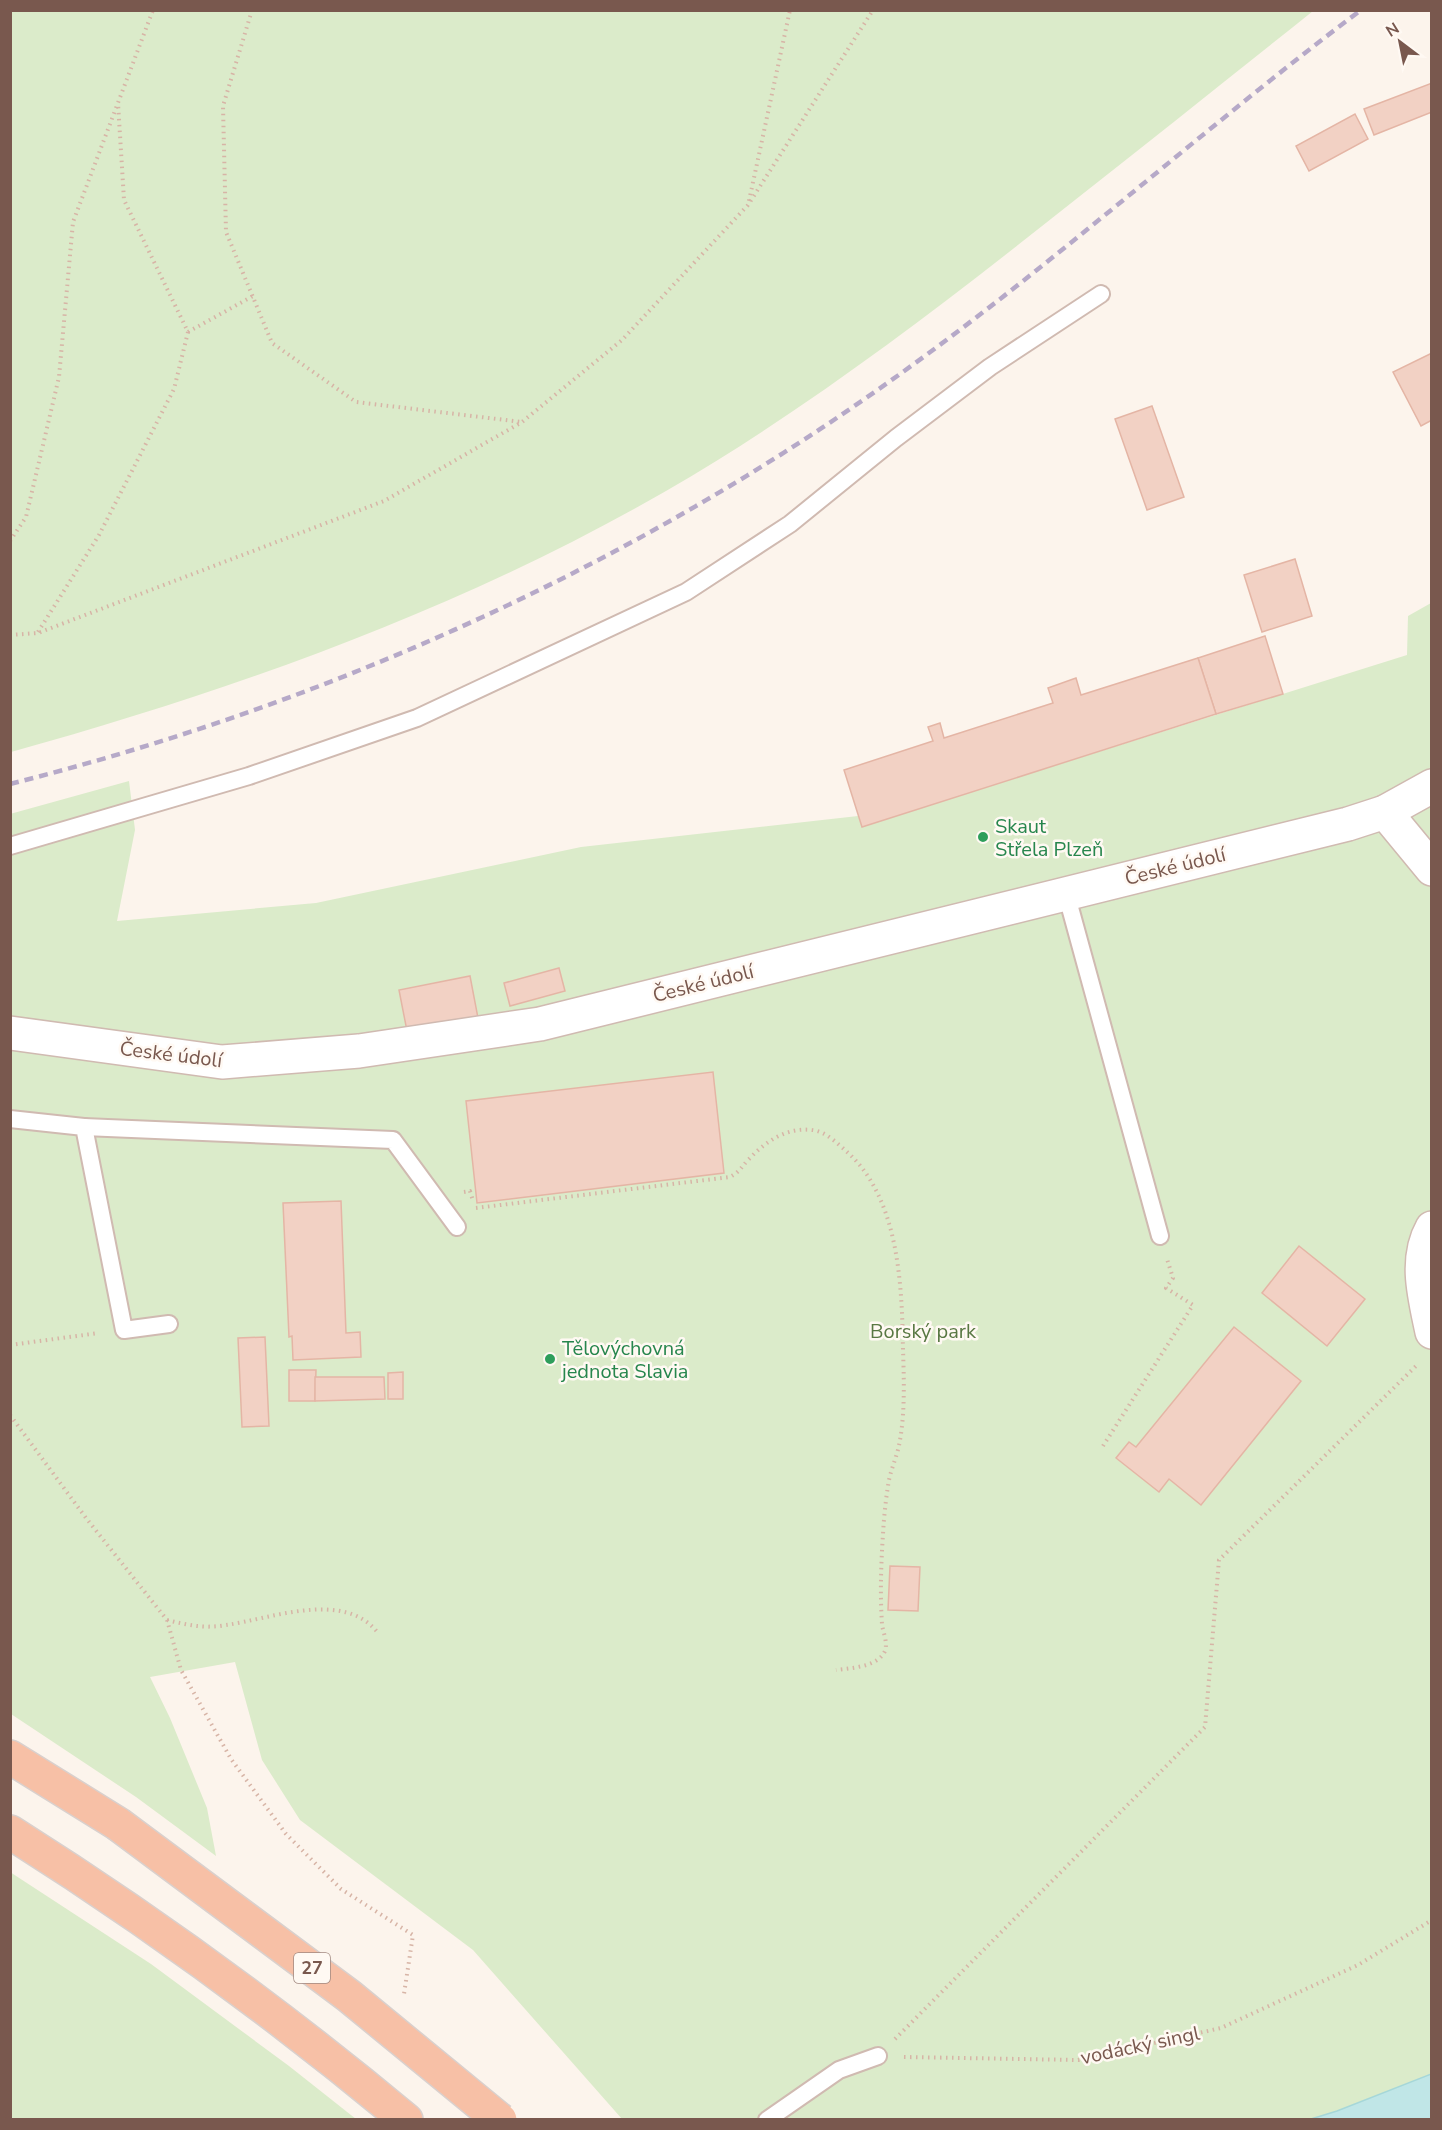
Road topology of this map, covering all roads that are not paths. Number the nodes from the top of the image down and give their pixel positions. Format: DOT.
graph roads {
  1 [pos="1101,294"];
  2 [pos="1431,786"];
  3 [pos="1384,812"];
  4 [pos="10,846"];
  5 [pos="1431,869"];
  6 [pos="1066,893"];
  7 [pos="10,1033"];
  8 [pos="10,1119"];
  9 [pos="84,1127"];
  10 [pos="457,1227"];
  11 [pos="1431,1228"];
  12 [pos="1160,1236"];
  13 [pos="169,1324"];
  14 [pos="1427,1345"];
  15 [pos="10,1757"];
  16 [pos="10,1832"];
  17 [pos="878,2056"];
  18 [pos="406,2120"];
  19 [pos="500,2120"];
  20 [pos="767,2120"];
  1 -- 4 [label="lane"];
  2 -- 3 [label="street, České údolí"];
  3 -- 5 [label="street"];
  3 -- 6 [label="street, České údolí"];
  6 -- 7 [label="street, České údolí"];
  6 -- 12 [label="lane"];
  8 -- 9 [label="lane"];
  9 -- 10 [label="lane"];
  9 -- 13 [label="lane"];
  11 -- 14 [label="street"];
  15 -- 19 [label="highway, 27, bridge"];
  16 -- 18 [label="highway"];
  17 -- 20 [label="lane"];
}
